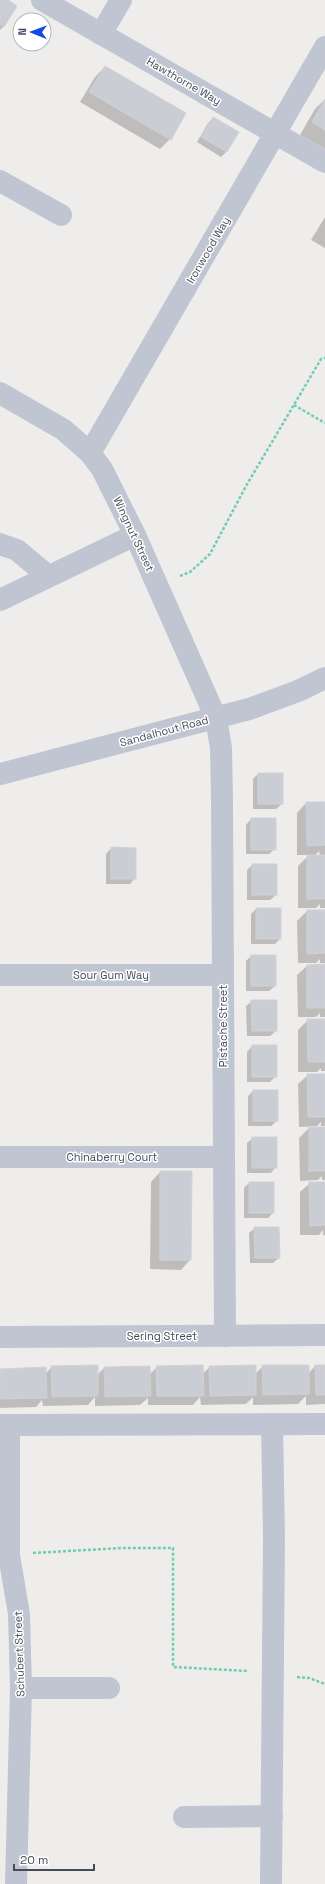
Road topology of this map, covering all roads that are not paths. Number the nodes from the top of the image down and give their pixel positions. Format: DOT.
graph roads {
  1 [pos="42,0"];
  2 [pos="121,0"];
  3 [pos="101,34"];
  4 [pos="325,47"];
  5 [pos="275,134"];
  6 [pos="325,162"];
  7 [pos="0,181"];
  8 [pos="60,215"];
  9 [pos="0,393"];
  10 [pos="90,453"];
  11 [pos="135,534"];
  12 [pos="0,544"];
  13 [pos="48,576"];
  14 [pos="0,600"];
  15 [pos="325,678"];
  16 [pos="216,718"];
  17 [pos="0,774"];
  18 [pos="0,975"];
  19 [pos="223,975"];
  20 [pos="0,1157"];
  21 [pos="224,1157"];
  22 [pos="325,1335"];
  23 [pos="225,1336"];
  24 [pos="0,1337"];
  25 [pos="272,1424"];
  26 [pos="325,1424"];
  27 [pos="5,1425"];
  28 [pos="21,1688"];
  29 [pos="109,1688"];
  30 [pos="272,1816"];
  31 [pos="184,1817"];
  32 [pos="16,1884"];
  33 [pos="271,1884"];
  1 -- 3 [label="street, Hawthorne Way"];
  2 -- 3 [label="street"];
  3 -- 5 [label="street, Hawthorne Way"];
  4 -- 5 [label="street, Ironwood Way"];
  5 -- 6 [label="street, Hawthorne Way"];
  5 -- 10 [label="street, Ironwood Way"];
  7 -- 8 [label="street"];
  9 -- 10 [label="street, Wingnut Street"];
  10 -- 11 [label="street, Wingnut Street"];
  11 -- 13 [label="street"];
  11 -- 16 [label="street, Wingnut Street"];
  12 -- 13 [label="street"];
  13 -- 14 [label="street"];
  15 -- 16 [label="street, Sandalhout Road"];
  16 -- 17 [label="street, Sandalhout Road"];
  16 -- 19 [label="street, Pistache Street"];
  18 -- 19 [label="street, Sour Gum Way"];
  19 -- 21 [label="street, Pistache Street"];
  20 -- 21 [label="street, Chinaberry Court"];
  21 -- 23 [label="street, Pistache Street"];
  22 -- 23 [label="street, Sering Street"];
  23 -- 24 [label="street, Sering Street"];
  25 -- 26 [label="street"];
  25 -- 27 [label="street"];
  25 -- 30 [label="street"];
  27 -- 28 [label="street, Schubert Street"];
  28 -- 29 [label="street"];
  28 -- 32 [label="street, Schubert Street"];
  30 -- 31 [label="street"];
  30 -- 33 [label="street"];
}
